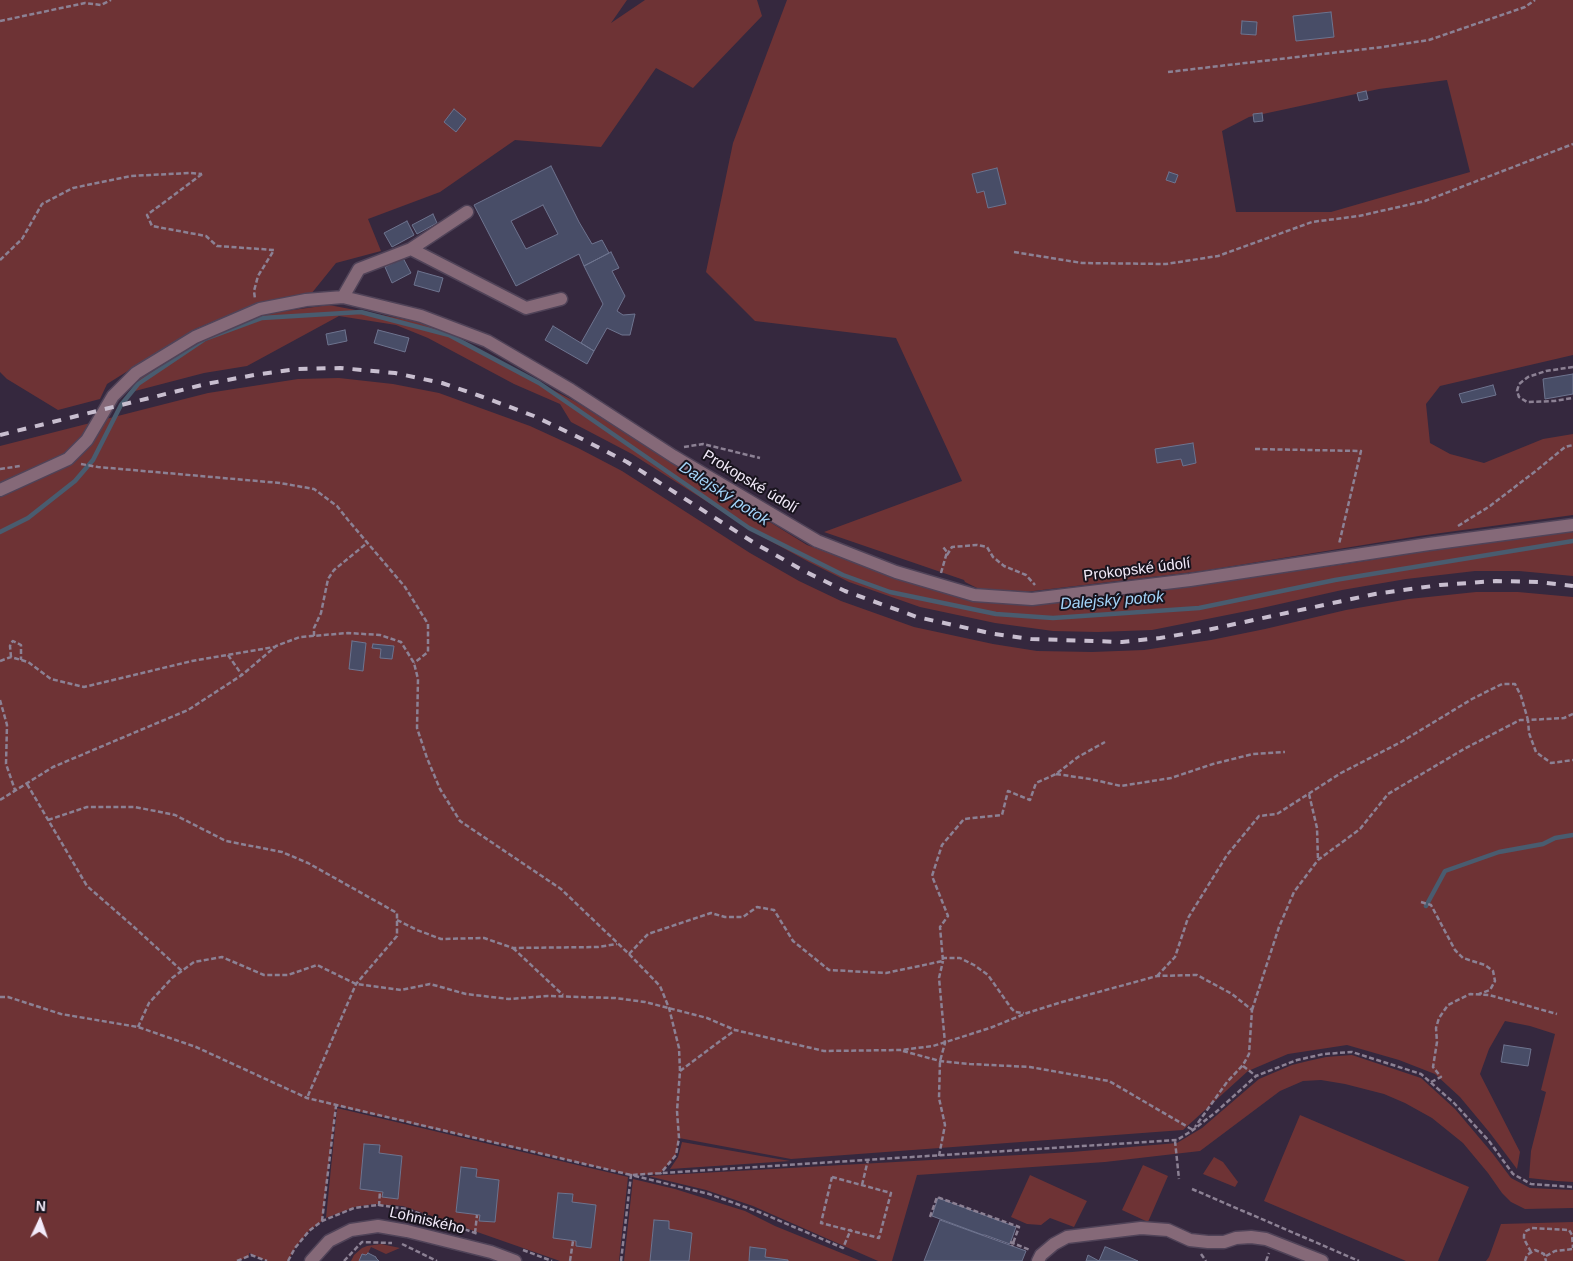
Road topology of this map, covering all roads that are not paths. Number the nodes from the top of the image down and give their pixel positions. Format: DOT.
graph roads {
  1 [pos="467,212"];
  2 [pos="411,249"];
  3 [pos="343,297"];
  4 [pos="561,299"];
  5 [pos="0,490"];
  6 [pos="1573,525"];
  7 [pos="1033,1258"];
  8 [pos="311,1261"];
  9 [pos="515,1261"];
  10 [pos="1322,1261"];
  1 -- 2 [label="street"];
  2 -- 3 [label="street"];
  2 -- 4 [label="street"];
  3 -- 5 [label="street, Prokopské údolí"];
  3 -- 6 [label="street, Prokopské údolí"];
  7 -- 10 [label="street"];
  8 -- 9 [label="street, Lohniského"];
}
